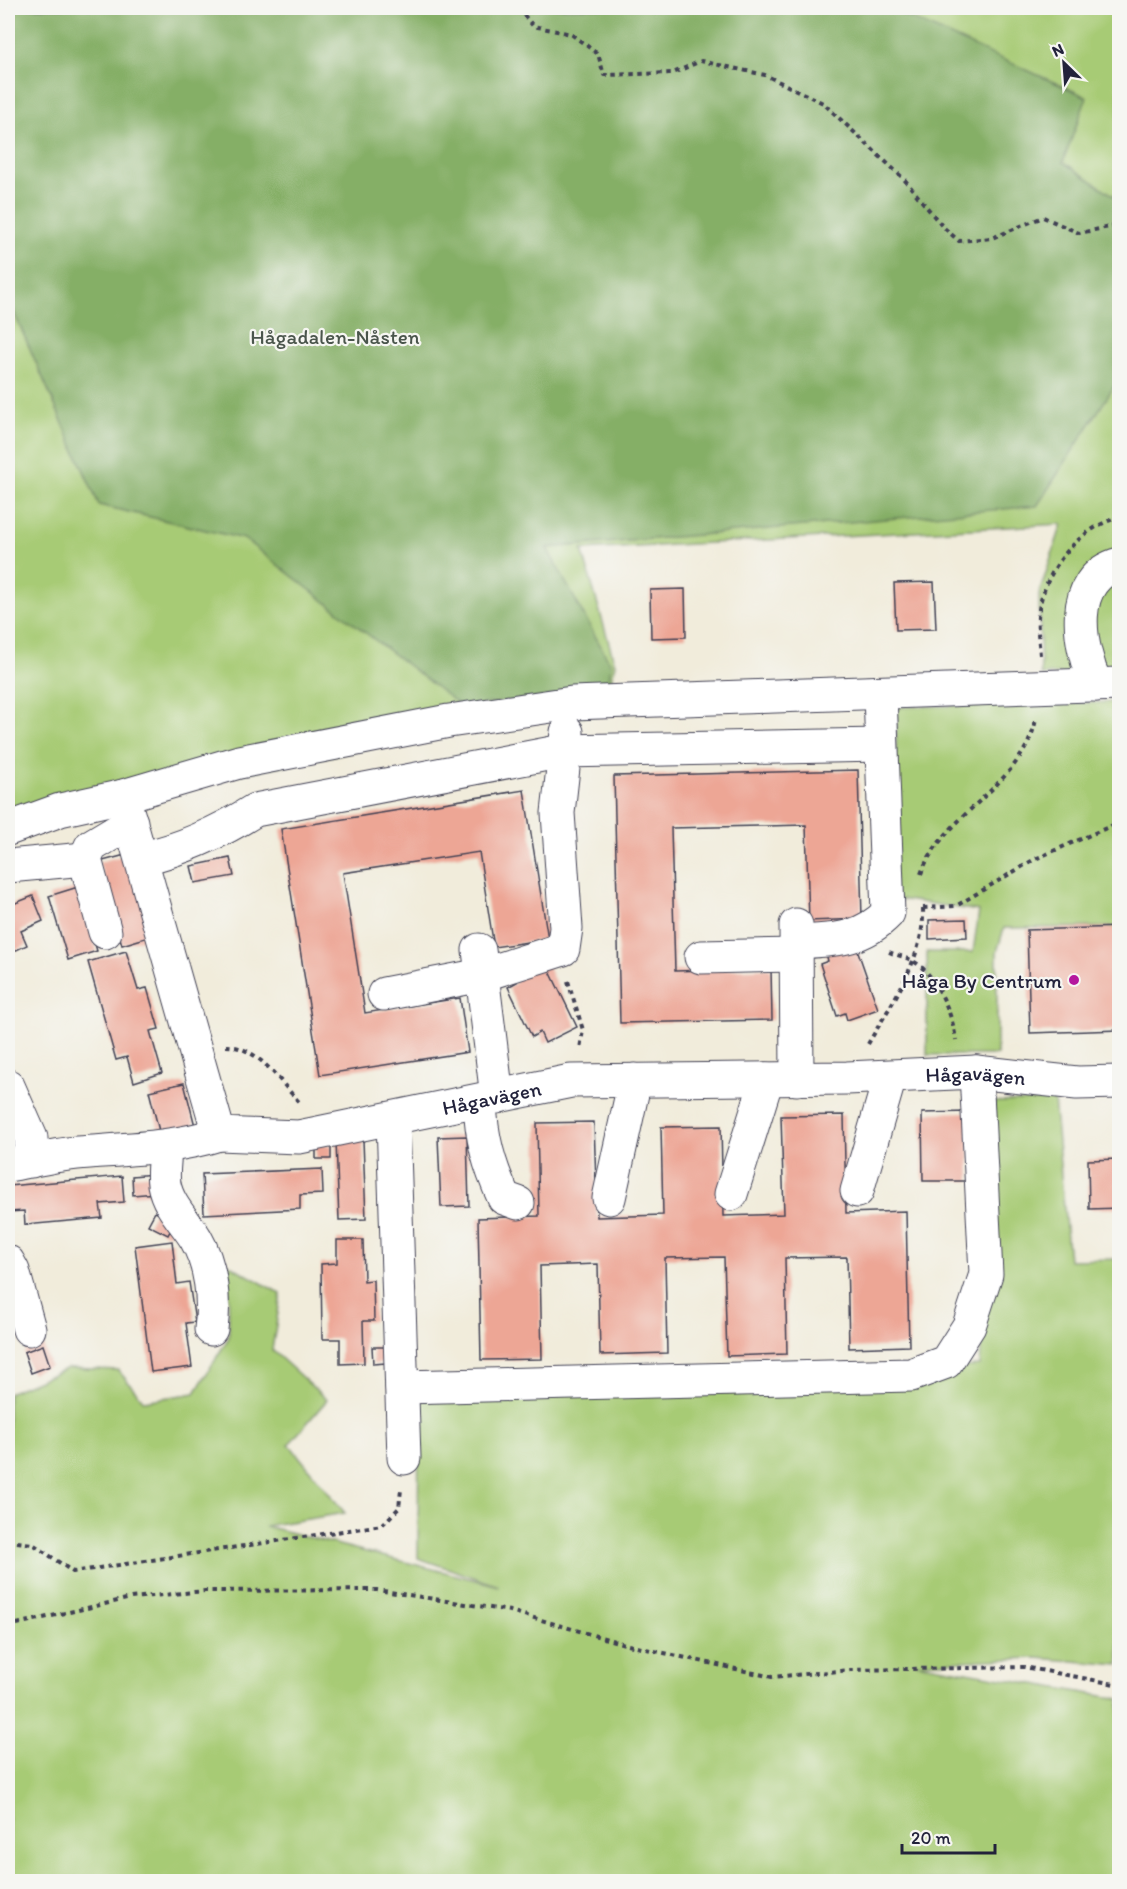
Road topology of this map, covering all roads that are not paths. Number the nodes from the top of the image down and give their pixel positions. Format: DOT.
graph roads {
  1 [pos="1119,564"];
  2 [pos="1108,685"];
  3 [pos="880,694"];
  4 [pos="572,703"];
  5 [pos="881,745"];
  6 [pos="563,751"];
  7 [pos="127,809"];
  8 [pos="8,829"];
  9 [pos="143,858"];
  10 [pos="85,860"];
  11 [pos="8,866"];
  12 [pos="105,932"];
  13 [pos="796,940"];
  14 [pos="701,957"];
  15 [pos="480,962"];
  16 [pos="384,994"];
  17 [pos="968,1072"];
  18 [pos="890,1077"];
  19 [pos="782,1079"];
  20 [pos="635,1080"];
  21 [pos="1119,1082"];
  22 [pos="8,1086"];
  23 [pos="489,1099"];
  24 [pos="393,1119"];
  25 [pos="219,1134"];
  26 [pos="165,1147"];
  27 [pos="19,1163"];
  28 [pos="857,1191"];
  29 [pos="731,1194"];
  30 [pos="609,1198"];
  31 [pos="518,1203"];
  32 [pos="8,1262"];
  33 [pos="29,1329"];
  34 [pos="211,1329"];
  35 [pos="402,1387"];
  36 [pos="404,1458"];
  1 -- 2 [label="street"];
  2 -- 3 [label="street"];
  3 -- 4 [label="street"];
  3 -- 5 [label="street"];
  4 -- 6 [label="street"];
  4 -- 7 [label="street"];
  5 -- 6 [label="street"];
  5 -- 13 [label="street"];
  6 -- 9 [label="street"];
  6 -- 15 [label="street"];
  7 -- 8 [label="street"];
  7 -- 9 [label="street"];
  7 -- 10 [label="street"];
  9 -- 25 [label="street"];
  10 -- 11 [label="street"];
  10 -- 12 [label="street"];
  13 -- 14 [label="street"];
  13 -- 19 [label="street"];
  15 -- 16 [label="street"];
  15 -- 23 [label="street"];
  17 -- 18 [label="street, Hågavägen"];
  17 -- 21 [label="street, Hågavägen"];
  17 -- 35 [label="street"];
  18 -- 19 [label="street, Hågavägen"];
  18 -- 28 [label="street"];
  19 -- 20 [label="street, Hågavägen"];
  19 -- 29 [label="street"];
  20 -- 23 [label="street, Hågavägen"];
  20 -- 30 [label="street"];
  22 -- 27 [label="street"];
  23 -- 24 [label="street, Hågavägen"];
  23 -- 31 [label="street"];
  24 -- 25 [label="street, Hågavägen"];
  24 -- 35 [label="street"];
  25 -- 26 [label="street, Hågavägen"];
  26 -- 27 [label="street, Hågavägen"];
  26 -- 34 [label="street"];
  32 -- 33 [label="street"];
  35 -- 36 [label="street"];
}
